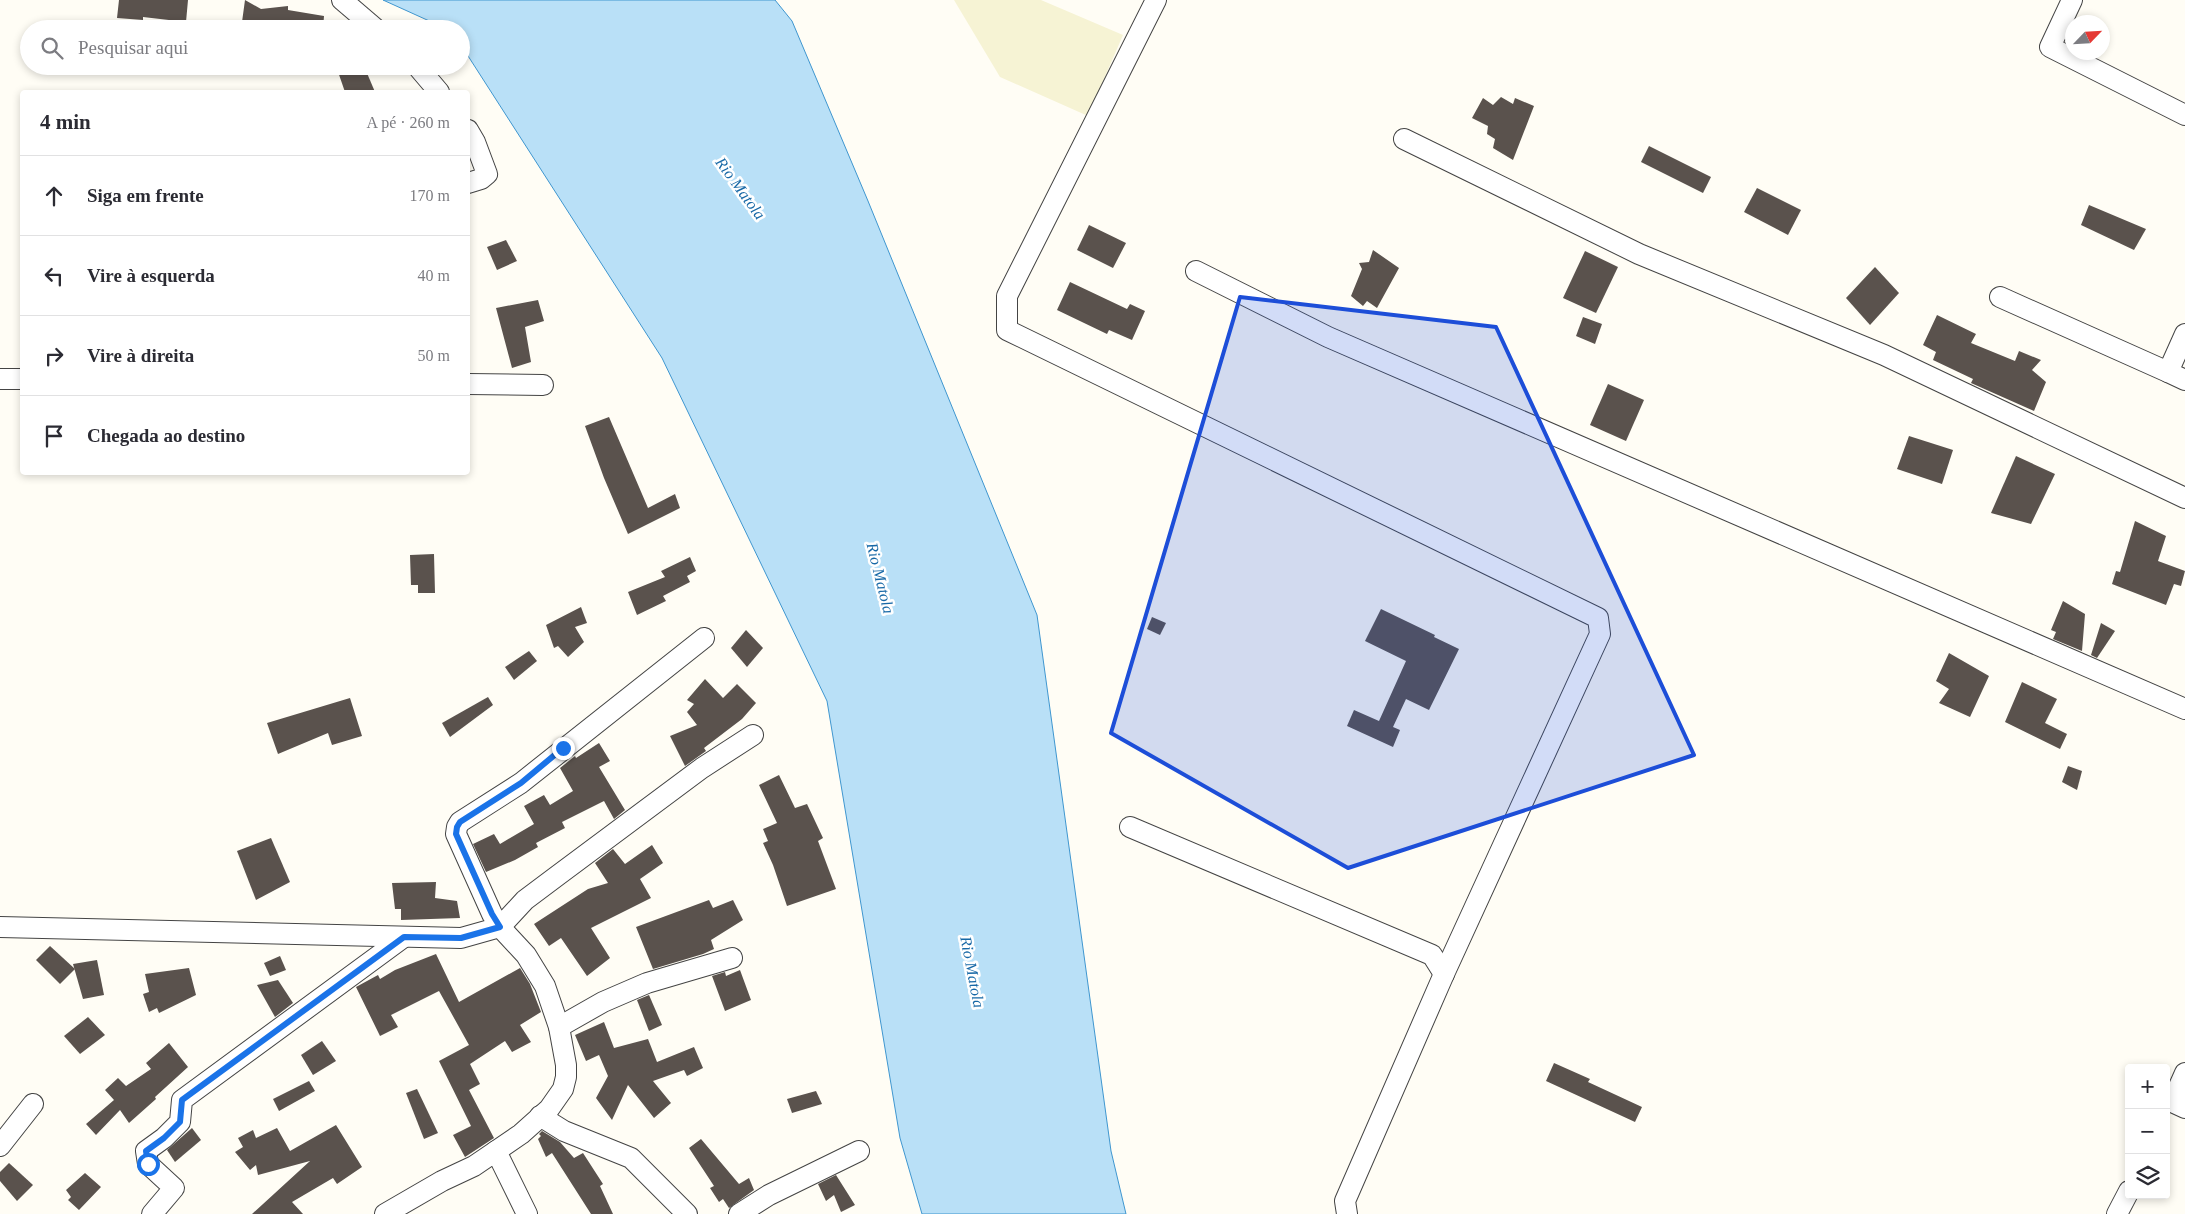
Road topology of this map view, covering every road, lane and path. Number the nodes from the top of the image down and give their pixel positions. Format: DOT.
graph roads {
  1 [pos="342,0"];
  2 [pos="1156,0"];
  3 [pos="2072,0"];
  4 [pos="365,20"];
  5 [pos="425,75"];
  6 [pos="437,90"];
  7 [pos="2185,115"];
  8 [pos="470,133"];
  9 [pos="1404,139"];
  10 [pos="470,183"];
  11 [pos="1196,271"];
  12 [pos="2000,297"];
  13 [pos="2185,334"];
  14 [pos="2176,376"];
  15 [pos="0,379"];
  16 [pos="20,379"];
  17 [pos="470,384"];
  18 [pos="543,385"];
  19 [pos="2185,498"];
  20 [pos="704,638"];
  21 [pos="2185,709"];
  22 [pos="753,735"];
  23 [pos="1130,826"];
  24 [pos="0,927"];
  25 [pos="500,927"];
  26 [pos="404,937"];
  27 [pos="732,958"];
  28 [pos="1444,974"];
  29 [pos="559,1027"];
  30 [pos="2185,1073"];
  31 [pos="33,1104"];
  32 [pos="2174,1108"];
  33 [pos="540,1116"];
  34 [pos="0,1146"];
  35 [pos="496,1151"];
  36 [pos="859,1151"];
  37 [pos="2125,1199"];
  38 [pos="152,1214"];
  39 [pos="385,1214"];
  40 [pos="527,1214"];
  41 [pos="686,1214"];
  42 [pos="739,1214"];
  43 [pos="1347,1214"];
  44 [pos="2118,1214"];
  1 -- 4 [label="street"];
  2 -- 28 [label="street"];
  3 -- 7 [label="street"];
  5 -- 6 [label="street"];
  8 -- 10 [label="street"];
  9 -- 19 [label="street"];
  11 -- 21 [label="street"];
  12 -- 14 [label="street"];
  13 -- 14 [label="street"];
  15 -- 16 [label="street"];
  17 -- 18 [label="street"];
  20 -- 25 [label="street"];
  22 -- 25 [label="street"];
  23 -- 28 [label="street"];
  24 -- 26 [label="street"];
  25 -- 26 [label="street"];
  25 -- 29 [label="street"];
  26 -- 38 [label="street"];
  27 -- 29 [label="street"];
  28 -- 43 [label="street"];
  29 -- 33 [label="street"];
  30 -- 32 [label="street"];
  31 -- 34 [label="street"];
  33 -- 35 [label="street"];
  33 -- 41 [label="street"];
  35 -- 39 [label="street"];
  35 -- 40 [label="street"];
  36 -- 42 [label="street"];
  37 -- 44 [label="street"];
}
